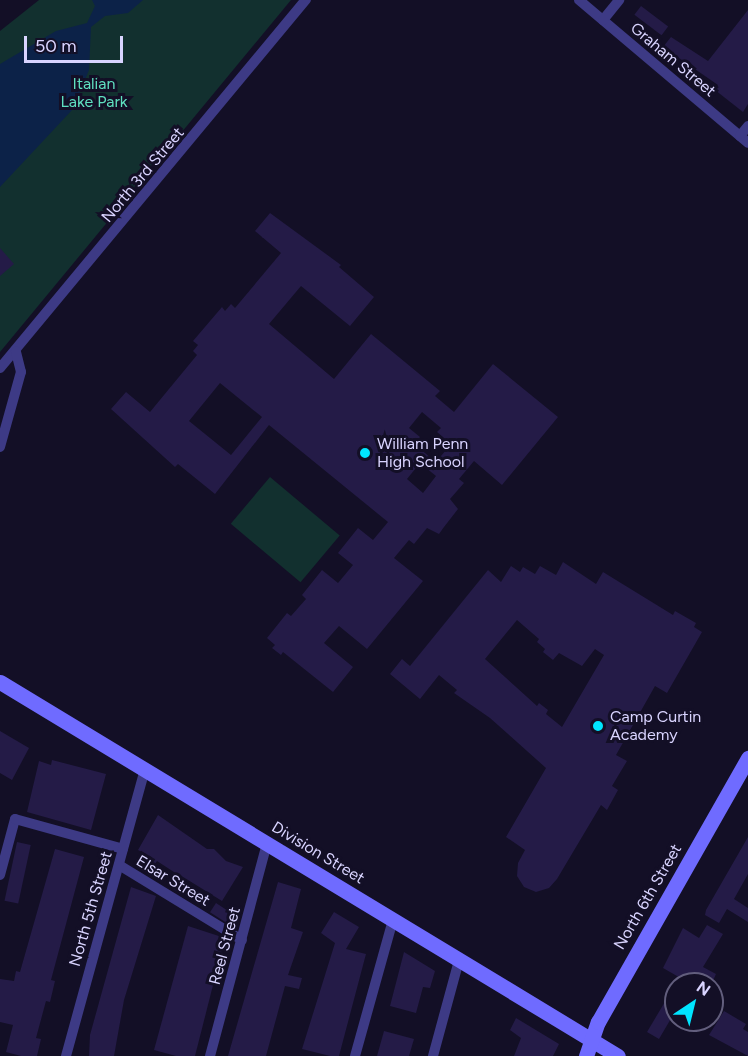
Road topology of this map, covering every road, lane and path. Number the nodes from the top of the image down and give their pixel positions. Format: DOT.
graph roads {
  1 [pos="306,0"];
  2 [pos="579,0"];
  3 [pos="619,0"];
  4 [pos="603,20"];
  5 [pos="748,126"];
  6 [pos="744,140"];
  7 [pos="16,352"];
  8 [pos="0,368"];
  9 [pos="0,447"];
  10 [pos="0,682"];
  11 [pos="748,758"];
  12 [pos="145,770"];
  13 [pos="267,843"];
  14 [pos="123,849"];
  15 [pos="119,866"];
  16 [pos="0,875"];
  17 [pos="393,920"];
  18 [pos="242,940"];
  19 [pos="459,960"];
  20 [pos="591,1040"];
  21 [pos="66,1056"];
  22 [pos="210,1056"];
  23 [pos="355,1056"];
  24 [pos="433,1056"];
  25 [pos="586,1056"];
  26 [pos="618,1056"];
  1 -- 7 [label="street, North 3rd Street"];
  2 -- 4 [label="street, Graham Street"];
  3 -- 4 [label="street"];
  4 -- 6 [label="street, Graham Street"];
  5 -- 6 [label="street"];
  7 -- 8 [label="street, North 3rd Street"];
  7 -- 9 [label="street"];
  10 -- 12 [label="main road, Division Street"];
  11 -- 20 [label="main road, North 6th Street"];
  12 -- 13 [label="main road, Division Street"];
  12 -- 14 [label="street, North 5th Street"];
  13 -- 17 [label="main road, Division Street"];
  13 -- 18 [label="street, Reel Street"];
  14 -- 15 [label="street, North 5th Street"];
  14 -- 16 [label="street, Elsar Street"];
  15 -- 18 [label="street, Elsar Street"];
  15 -- 21 [label="street, North 5th Street"];
  17 -- 19 [label="main road, Division Street"];
  17 -- 23 [label="street"];
  18 -- 22 [label="street, Reel Street"];
  19 -- 20 [label="main road, Division Street"];
  19 -- 24 [label="street"];
  20 -- 25 [label="main road, North 6th Street"];
  20 -- 26 [label="main road, Division Street"];
}
